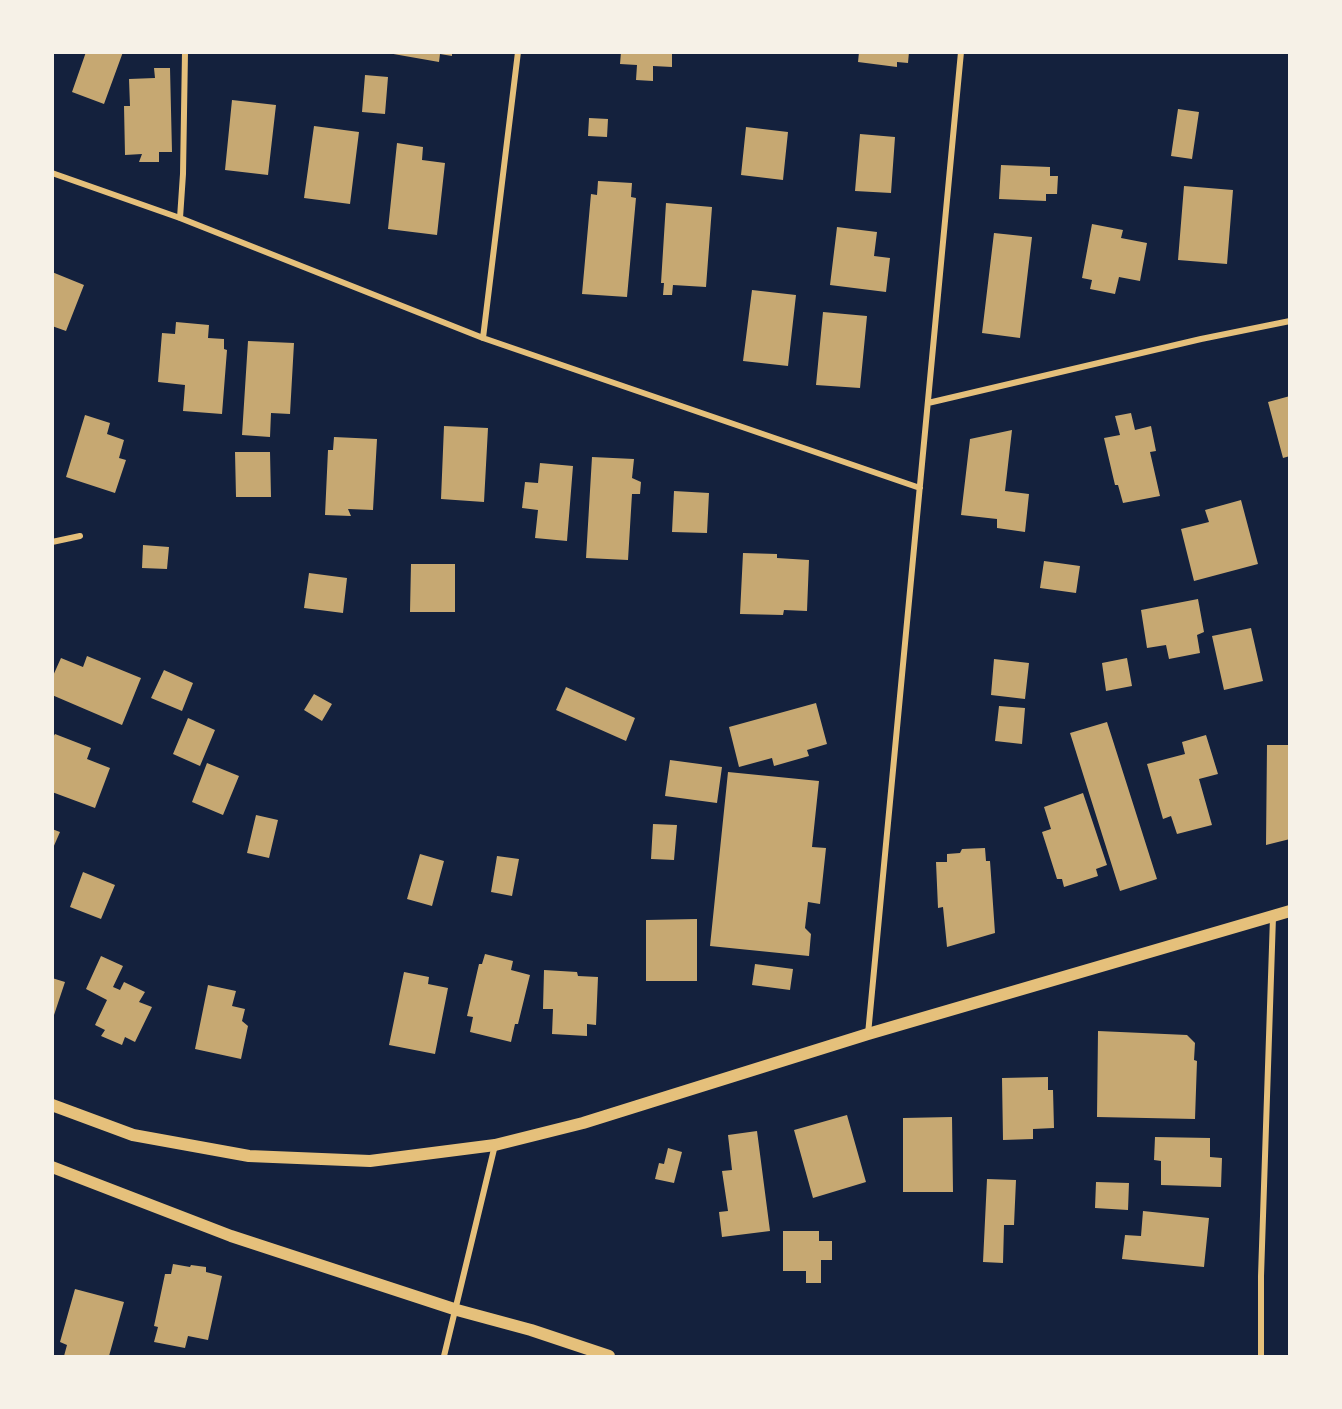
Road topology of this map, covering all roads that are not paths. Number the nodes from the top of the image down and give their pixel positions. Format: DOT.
graph roads {
  1 [pos="185,52"];
  2 [pos="518,52"];
  3 [pos="961,52"];
  4 [pos="52,173"];
  5 [pos="180,218"];
  6 [pos="1290,321"];
  7 [pos="483,338"];
  8 [pos="928,403"];
  9 [pos="920,488"];
  10 [pos="80,536"];
  11 [pos="52,542"];
  12 [pos="1290,911"];
  13 [pos="1273,916"];
  14 [pos="868,1034"];
  15 [pos="52,1105"];
  16 [pos="495,1145"];
  17 [pos="52,1167"];
  18 [pos="457,1310"];
  19 [pos="444,1356"];
  20 [pos="609,1356"];
  21 [pos="1261,1356"];
  1 -- 5 [label="street"];
  2 -- 7 [label="street"];
  3 -- 8 [label="street"];
  4 -- 5 [label="street"];
  5 -- 7 [label="street"];
  6 -- 8 [label="street"];
  7 -- 9 [label="street"];
  8 -- 9 [label="street"];
  9 -- 14 [label="street"];
  10 -- 11 [label="street"];
  12 -- 13 [label="main road"];
  13 -- 14 [label="main road"];
  13 -- 21 [label="street"];
  14 -- 16 [label="main road"];
  15 -- 16 [label="main road"];
  16 -- 18 [label="street"];
  17 -- 18 [label="main road"];
  18 -- 19 [label="street"];
  18 -- 20 [label="main road"];
}
